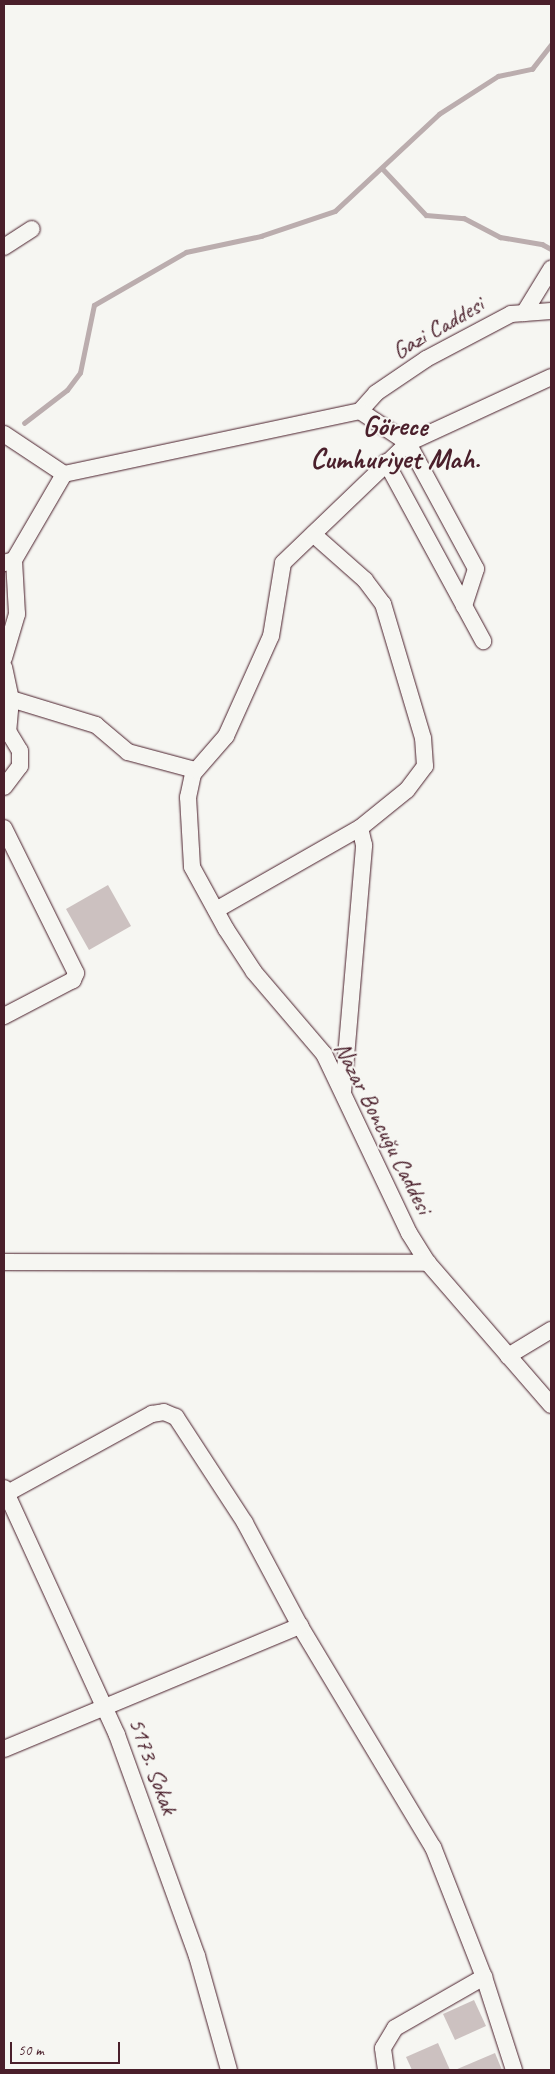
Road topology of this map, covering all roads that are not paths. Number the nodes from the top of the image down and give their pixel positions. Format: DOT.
graph roads {
  1 [pos="32,229"];
  2 [pos="4,248"];
  3 [pos="551,269"];
  4 [pos="551,311"];
  5 [pos="524,313"];
  6 [pos="551,377"];
  7 [pos="360,411"];
  8 [pos="8,436"];
  9 [pos="408,443"];
  10 [pos="386,462"];
  11 [pos="64,474"];
  12 [pos="312,534"];
  13 [pos="9,562"];
  14 [pos="464,606"];
  15 [pos="483,641"];
  16 [pos="4,658"];
  17 [pos="4,667"];
  18 [pos="8,702"];
  19 [pos="195,770"];
  20 [pos="4,787"];
  21 [pos="360,828"];
  22 [pos="5,832"];
  23 [pos="216,910"];
  24 [pos="4,1016"];
  25 [pos="343,1093"];
  26 [pos="4,1262"];
  27 [pos="428,1263"];
  28 [pos="551,1330"];
  29 [pos="508,1356"];
  30 [pos="551,1405"];
  31 [pos="4,1493"];
  32 [pos="300,1626"];
  33 [pos="106,1707"];
  34 [pos="4,1749"];
  35 [pos="484,1977"];
  36 [pos="229,2070"];
  37 [pos="386,2070"];
  38 [pos="514,2070"];
  1 -- 2 [label="street"];
  3 -- 5 [label="street"];
  4 -- 5 [label="street, Gazi Caddesi"];
  5 -- 7 [label="street, Gazi Caddesi"];
  6 -- 9 [label="street"];
  7 -- 9 [label="street"];
  7 -- 11 [label="street"];
  8 -- 11 [label="street"];
  9 -- 10 [label="street"];
  9 -- 14 [label="street"];
  10 -- 12 [label="street"];
  10 -- 14 [label="street"];
  11 -- 13 [label="street"];
  12 -- 19 [label="street"];
  12 -- 21 [label="street"];
  13 -- 16 [label="street"];
  14 -- 15 [label="street"];
  17 -- 18 [label="street"];
  18 -- 19 [label="street"];
  18 -- 20 [label="street"];
  19 -- 23 [label="street, Nazar Boncuğu Caddesi"];
  21 -- 23 [label="street"];
  21 -- 25 [label="street"];
  22 -- 24 [label="street"];
  23 -- 25 [label="street, Nazar Boncuğu Caddesi"];
  25 -- 27 [label="street, Nazar Boncuğu Caddesi"];
  26 -- 27 [label="street"];
  27 -- 29 [label="street, Nazar Boncuğu Caddesi"];
  28 -- 29 [label="street"];
  29 -- 30 [label="street, Nazar Boncuğu Caddesi"];
  31 -- 32 [label="street"];
  31 -- 33 [label="street, 5173. Sokak"];
  32 -- 33 [label="street"];
  32 -- 35 [label="street"];
  33 -- 34 [label="street"];
  33 -- 36 [label="street, 5173. Sokak"];
  35 -- 37 [label="street"];
  35 -- 38 [label="street"];
}
